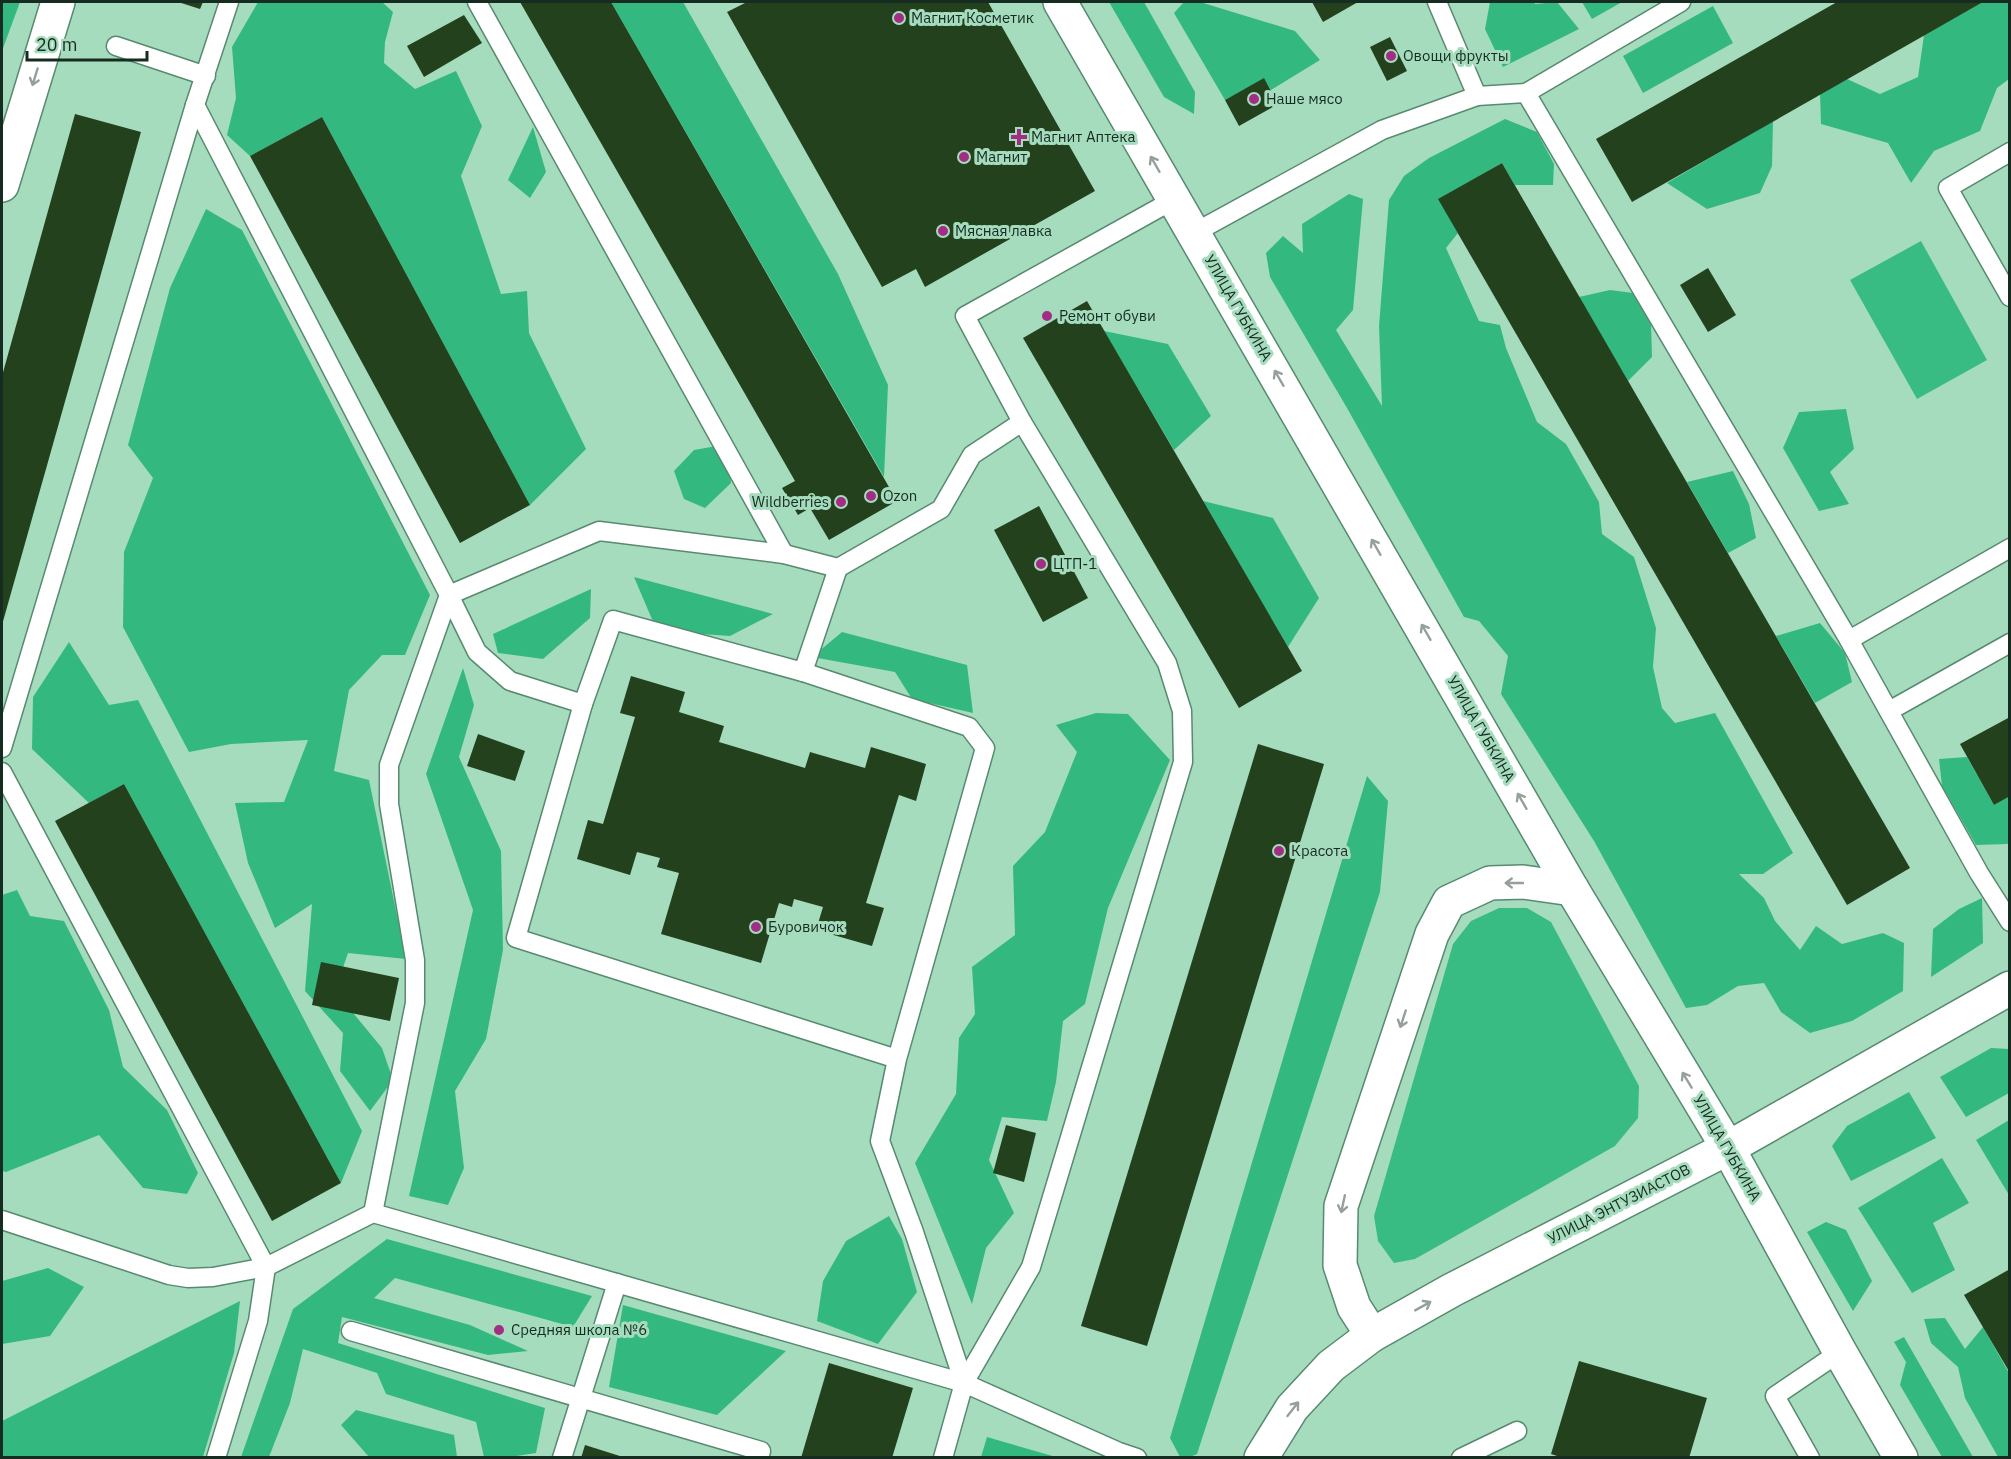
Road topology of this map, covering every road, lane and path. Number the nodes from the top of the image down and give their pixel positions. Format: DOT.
graph roads {
  1 [pos="58,2"];
  2 [pos="229,2"];
  3 [pos="477,2"];
  4 [pos="1060,2"];
  5 [pos="1437,2"];
  6 [pos="1681,2"];
  7 [pos="116,46"];
  8 [pos="206,76"];
  9 [pos="1526,93"];
  10 [pos="1477,96"];
  11 [pos="195,105"];
  12 [pos="2010,153"];
  13 [pos="2,185"];
  14 [pos="1175,199"];
  15 [pos="1194,233"];
  16 [pos="2010,297"];
  17 [pos="1022,422"];
  18 [pos="2010,548"];
  19 [pos="784,554"];
  20 [pos="838,568"];
  21 [pos="449,595"];
  22 [pos="1848,640"];
  23 [pos="2010,643"];
  24 [pos="803,672"];
  25 [pos="583,704"];
  26 [pos="1889,711"];
  27 [pos="2,748"];
  28 [pos="2,772"];
  29 [pos="1572,889"];
  30 [pos="2010,922"];
  31 [pos="2010,988"];
  32 [pos="897,1059"];
  33 [pos="1728,1148"];
  34 [pos="373,1213"];
  35 [pos="2,1221"];
  36 [pos="266,1267"];
  37 [pos="617,1283"];
  38 [pos="351,1331"];
  39 [pos="1372,1335"];
  40 [pos="1840,1352"];
  41 [pos="964,1383"];
  42 [pos="581,1398"];
  43 [pos="1517,1431"];
  44 [pos="1263,1456"];
  45 [pos="216,1458"];
  46 [pos="562,1458"];
  47 [pos="759,1458"];
  48 [pos="943,1458"];
  49 [pos="1137,1458"];
  50 [pos="1461,1458"];
  51 [pos="1810,1458"];
  52 [pos="1901,1458"];
  1 -- 13 [label="main road, one-way"];
  2 -- 8 [label="lane"];
  3 -- 19 [label="lane"];
  14 -- 4 [label="main road, УЛИЦА ГУБКИНА, one-way"];
  5 -- 10 [label="lane"];
  6 -- 9 [label="lane"];
  7 -- 8 [label="lane"];
  8 -- 11 [label="lane"];
  9 -- 10 [label="lane"];
  9 -- 22 [label="lane"];
  10 -- 15 [label="lane"];
  11 -- 21 [label="lane"];
  11 -- 27 [label="lane"];
  12 -- 16 [label="lane"];
  14 -- 15 [label="main road, УЛИЦА ГУБКИНА"];
  14 -- 17 [label="lane"];
  29 -- 15 [label="main road, УЛИЦА ГУБКИНА, one-way"];
  17 -- 20 [label="lane"];
  17 -- 41 [label="lane"];
  18 -- 22 [label="lane"];
  19 -- 20 [label="lane"];
  19 -- 21 [label="lane"];
  20 -- 24 [label="lane"];
  21 -- 25 [label="lane"];
  21 -- 34 [label="lane"];
  22 -- 26 [label="lane"];
  23 -- 26 [label="lane"];
  24 -- 25 [label="lane"];
  24 -- 32 [label="lane"];
  25 -- 32 [label="lane"];
  26 -- 30 [label="lane"];
  28 -- 36 [label="lane"];
  33 -- 29 [label="main road, УЛИЦА ГУБКИНА, one-way"];
  29 -- 39 [label="main road, one-way"];
  31 -- 33 [label="main road, УЛИЦА ЭНТУЗИАСТОВ"];
  32 -- 41 [label="lane"];
  39 -- 33 [label="main road, УЛИЦА ЭНТУЗИАСТОВ, one-way"];
  33 -- 40 [label="main road, УЛИЦА ГУБКИНА"];
  34 -- 36 [label="lane"];
  34 -- 37 [label="lane"];
  35 -- 36 [label="lane"];
  36 -- 45 [label="lane"];
  37 -- 41 [label="lane"];
  37 -- 42 [label="lane"];
  38 -- 42 [label="lane"];
  44 -- 39 [label="main road, УЛИЦА ЭНТУЗИАСТОВ, one-way"];
  40 -- 51 [label="lane"];
  40 -- 52 [label="main road, УЛИЦА ГУБКИНА"];
  41 -- 48 [label="lane"];
  41 -- 49 [label="lane"];
  42 -- 46 [label="lane"];
  42 -- 47 [label="lane"];
  43 -- 50 [label="lane"];
}
